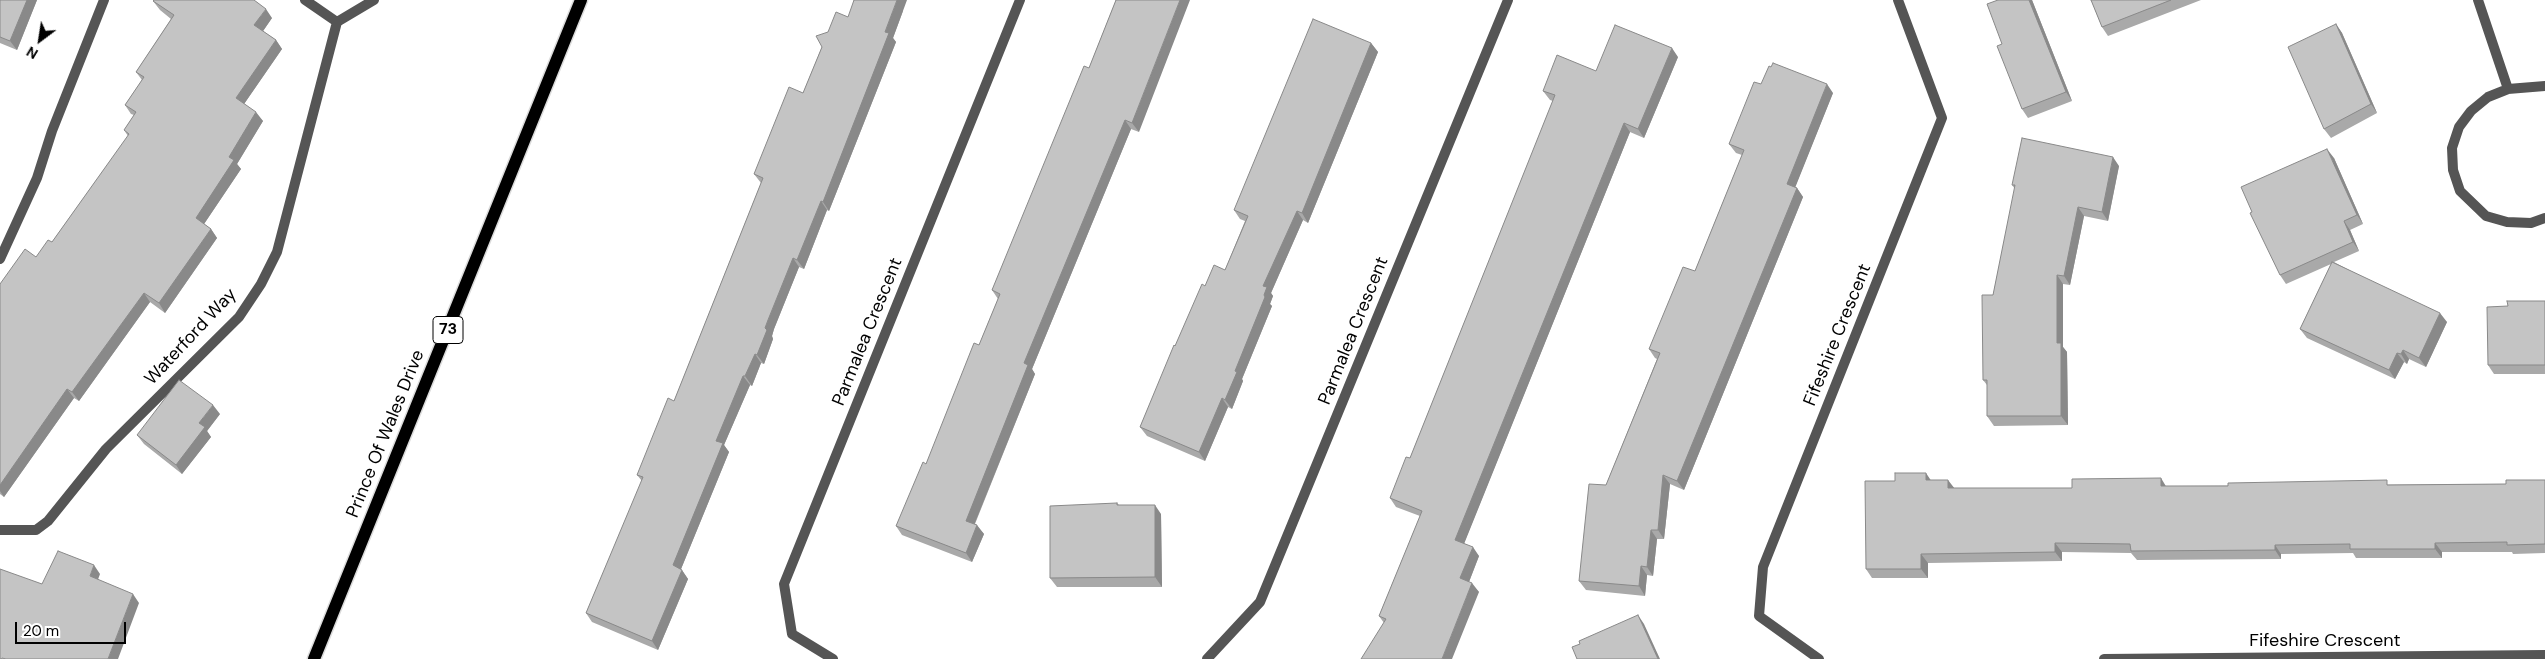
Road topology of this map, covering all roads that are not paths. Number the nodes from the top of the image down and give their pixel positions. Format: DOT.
graph roads {
  1 [pos="104,0"];
  2 [pos="305,0"];
  3 [pos="374,0"];
  4 [pos="581,0"];
  5 [pos="1020,0"];
  6 [pos="1508,0"];
  7 [pos="1898,0"];
  8 [pos="2478,0"];
  9 [pos="337,22"];
  10 [pos="2545,86"];
  11 [pos="2508,89"];
  12 [pos="2545,218"];
  13 [pos="0,259"];
  14 [pos="0,530"];
  15 [pos="2545,655"];
  16 [pos="314,659"];
  17 [pos="833,659"];
  18 [pos="1207,659"];
  19 [pos="1819,659"];
  20 [pos="2104,659"];
  1 -- 13 [label="street"];
  2 -- 9 [label="street"];
  3 -- 9 [label="street"];
  4 -- 16 [label="main road, Prince Of Wales Drive / 73"];
  5 -- 17 [label="street, Parmalea Crescent"];
  6 -- 18 [label="street, Parmalea Crescent"];
  7 -- 19 [label="street, Fifeshire Crescent"];
  8 -- 11 [label="street"];
  9 -- 14 [label="street, Waterford Way"];
  10 -- 11 [label="street"];
  11 -- 12 [label="street"];
  15 -- 20 [label="street, Fifeshire Crescent"];
}
